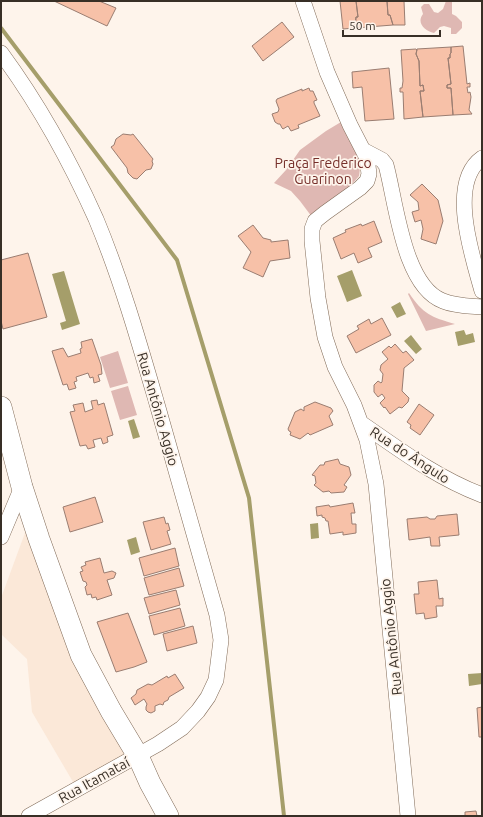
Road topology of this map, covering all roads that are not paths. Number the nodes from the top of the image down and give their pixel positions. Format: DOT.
graph roads {
  1 [pos="303,1"];
  2 [pos="1,53"];
  3 [pos="363,150"];
  4 [pos="482,158"];
  5 [pos="482,291"];
  6 [pos="482,307"];
  7 [pos="1,407"];
  8 [pos="361,423"];
  9 [pos="22,487"];
  10 [pos="482,495"];
  11 [pos="1,537"];
  12 [pos="138,756"];
  13 [pos="29,816"];
  14 [pos="168,816"];
  15 [pos="408,816"];
  1 -- 3 [label="street"];
  2 -- 12 [label="street, Rua Antônio Aggio"];
  3 -- 6 [label="street"];
  3 -- 8 [label="street, Rua Antônio Aggio"];
  4 -- 5 [label="street"];
  7 -- 9 [label="main road"];
  8 -- 10 [label="street, Rua do Ângulo"];
  8 -- 15 [label="street, Rua Antônio Aggio"];
  9 -- 11 [label="street"];
  9 -- 12 [label="main road"];
  12 -- 13 [label="street, Rua Itamataí"];
  12 -- 14 [label="main road"];
}
